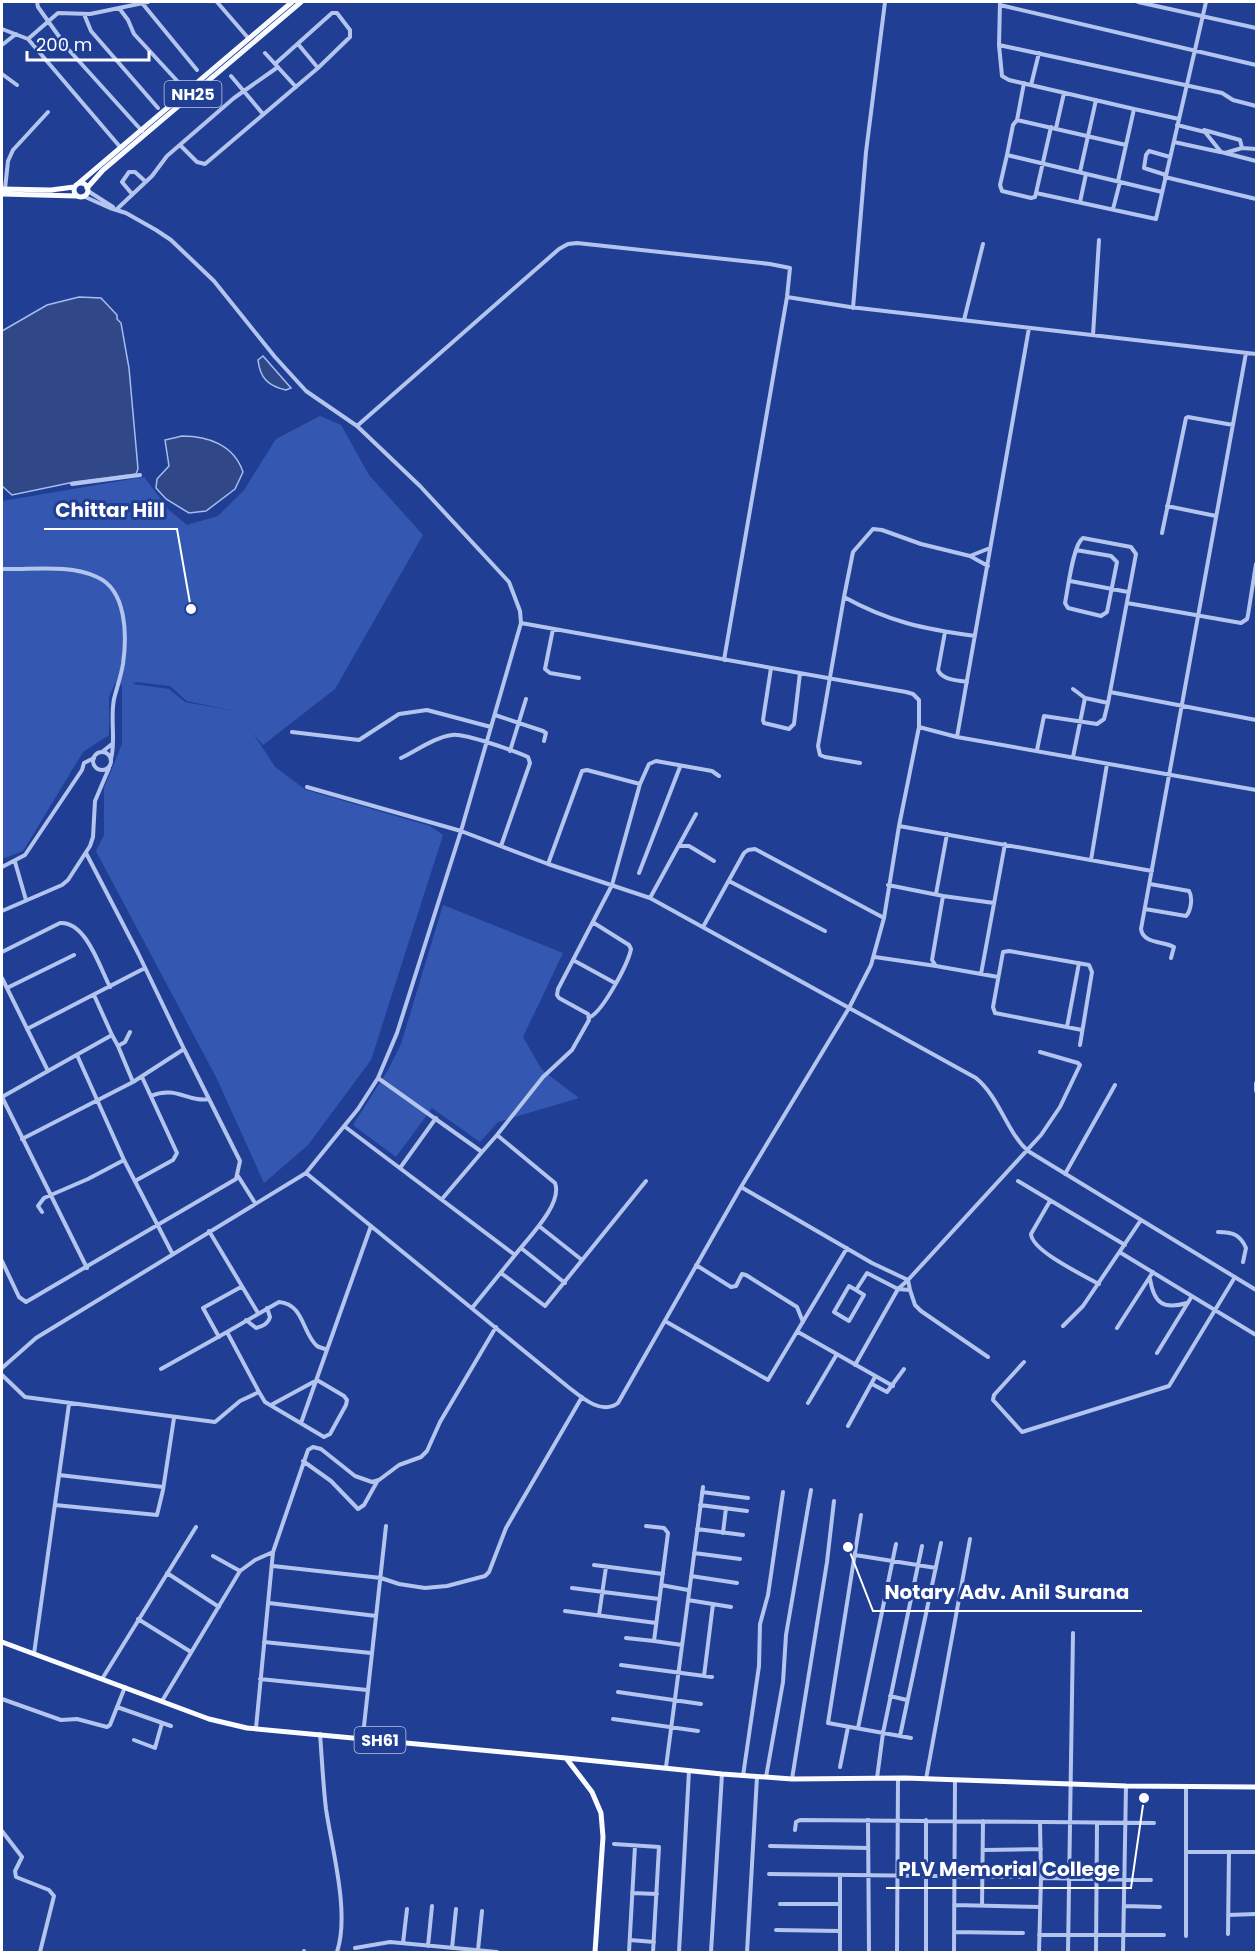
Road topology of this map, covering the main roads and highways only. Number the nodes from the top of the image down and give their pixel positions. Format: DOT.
graph roads {
  1 [pos="292,2"];
  2 [pos="300,2"];
  3 [pos="143,133"];
  4 [pos="76,185"];
  5 [pos="3,191"];
  6 [pos="84,193"];
  7 [pos="2,1642"];
  8 [pos="566,1758"];
  9 [pos="1257,1788"];
  10 [pos="595,1953"];
  1 -- 3 [label="main road, NH25"];
  2 -- 3 [label="main road, NH25"];
  3 -- 4 [label="main road, NH25"];
  3 -- 6 [label="main road, NH25"];
  4 -- 5 [label="main road"];
  4 -- 6 [label="main road"];
  4 -- 6 [label="main road"];
  5 -- 6 [label="main road"];
  7 -- 8 [label="main road, SH61"];
  8 -- 9 [label="main road"];
  8 -- 10 [label="main road"];
}
